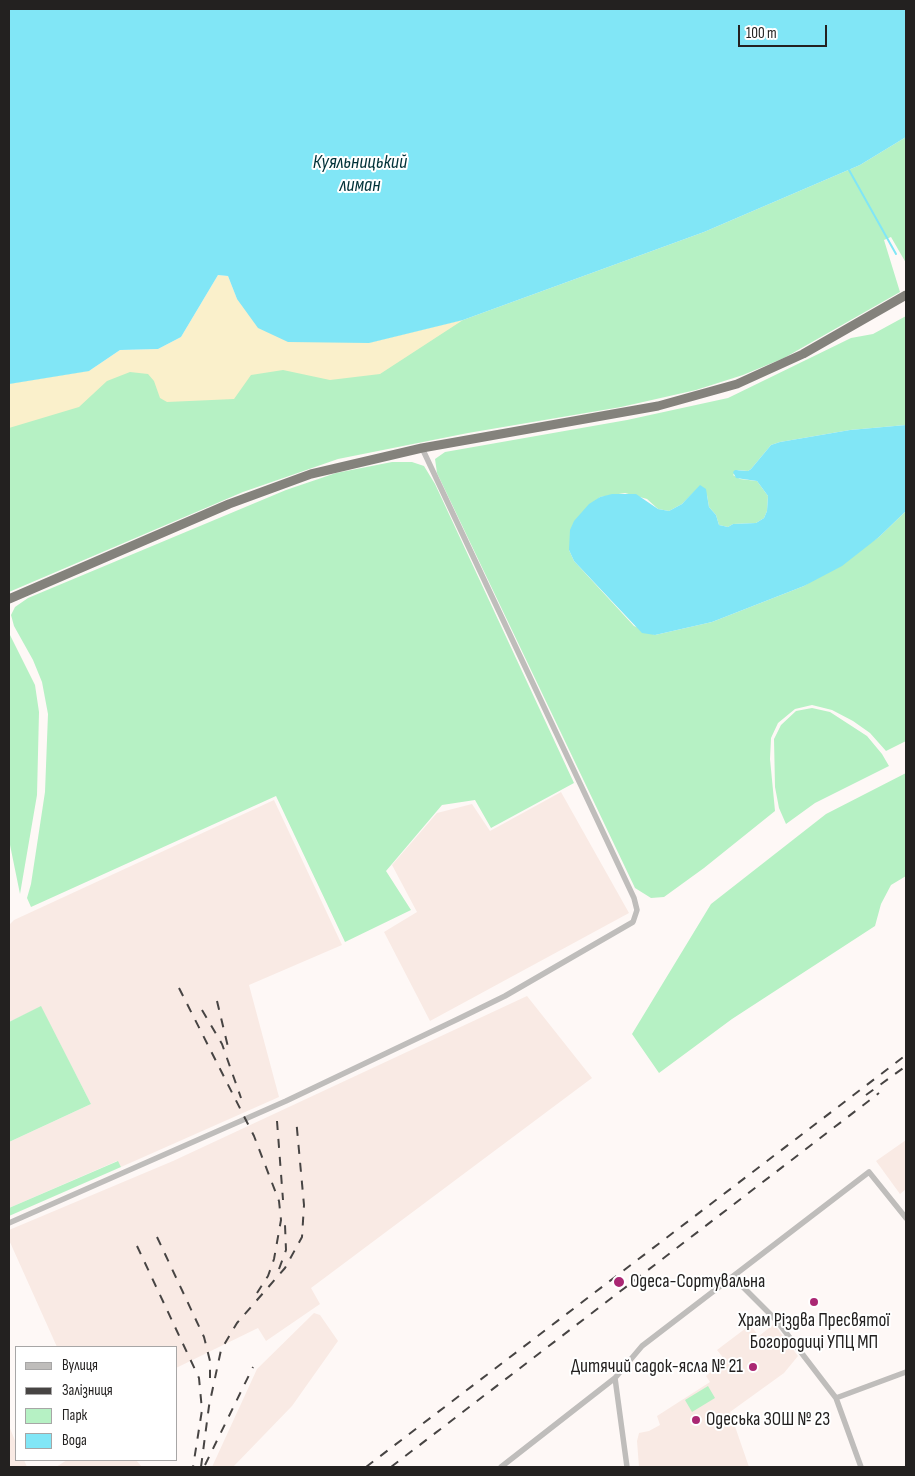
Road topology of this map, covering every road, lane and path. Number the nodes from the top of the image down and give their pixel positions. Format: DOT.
graph roads {
  1 [pos="906,295"];
  2 [pos="422,448"];
  3 [pos="9,599"];
  4 [pos="906,1218"];
  5 [pos="9,1223"];
  6 [pos="734,1278"];
  7 [pos="906,1372"];
  8 [pos="615,1378"];
  9 [pos="836,1398"];
  10 [pos="501,1467"];
  11 [pos="627,1467"];
  12 [pos="861,1467"];
  1 -- 2 [label="highway"];
  2 -- 3 [label="highway"];
  2 -- 5 [label="street"];
  4 -- 6 [label="street"];
  6 -- 8 [label="street"];
  6 -- 9 [label="street"];
  7 -- 9 [label="street"];
  8 -- 10 [label="street"];
  8 -- 11 [label="street"];
  9 -- 12 [label="street"];
}
